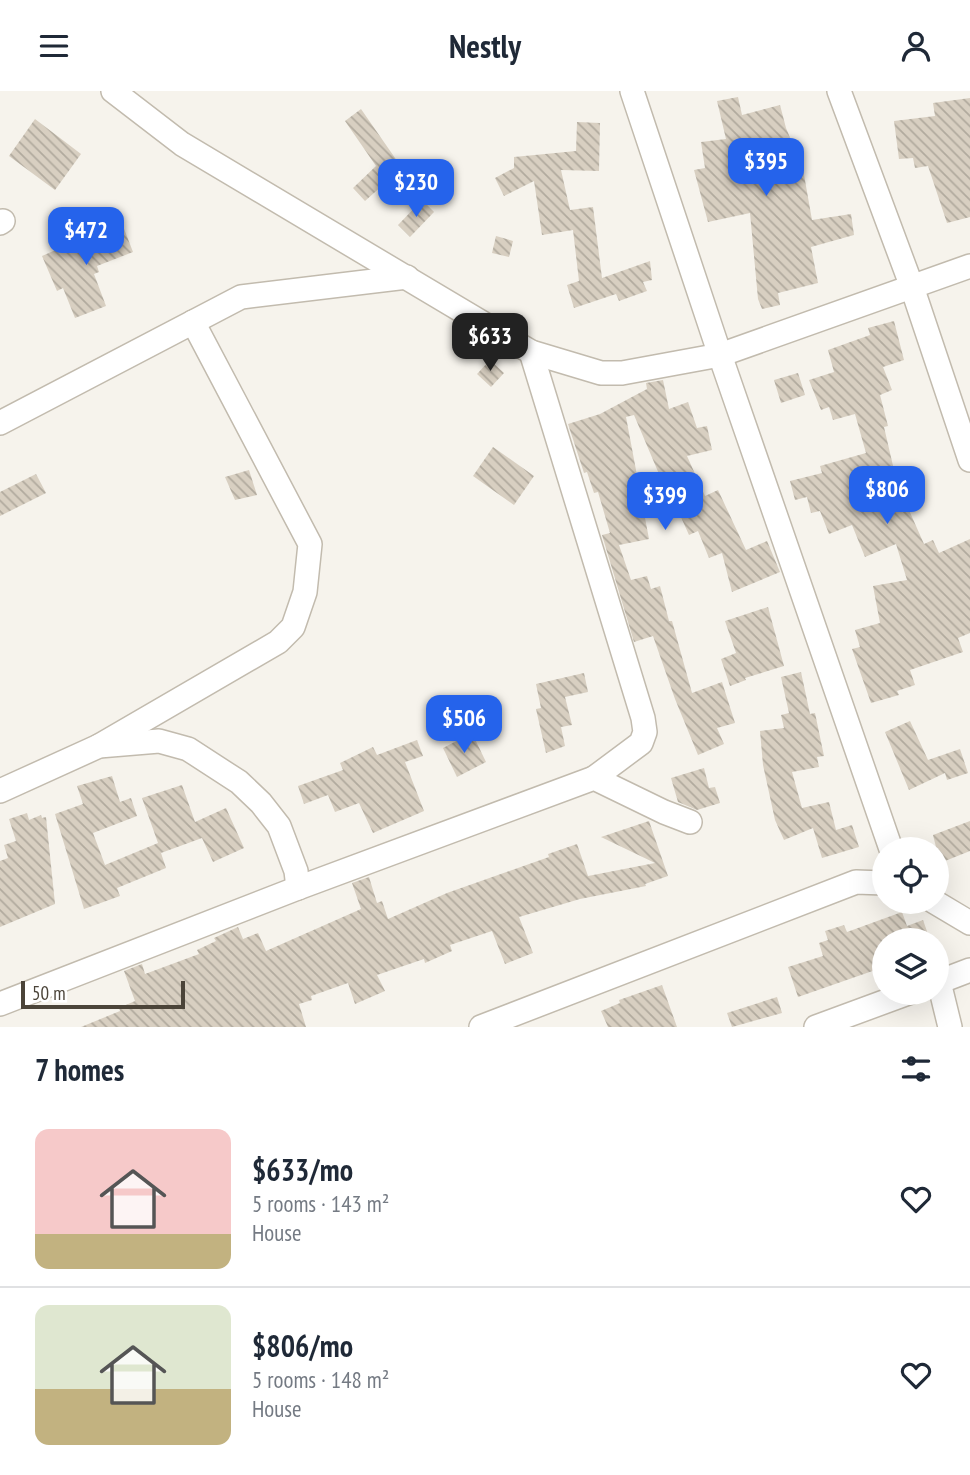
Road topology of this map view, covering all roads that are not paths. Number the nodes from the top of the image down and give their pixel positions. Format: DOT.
graph roads {
  1 [pos="113,91"];
  2 [pos="632,91"];
  3 [pos="839,91"];
  4 [pos="970,266"];
  5 [pos="407,277"];
  6 [pos="912,287"];
  7 [pos="193,322"];
  8 [pos="531,352"];
  9 [pos="720,355"];
  10 [pos="0,423"];
  11 [pos="970,460"];
  12 [pos="99,746"];
  13 [pos="594,778"];
  14 [pos="0,791"];
  15 [pos="690,822"];
  16 [pos="887,837"];
  17 [pos="872,883"];
  18 [pos="298,888"];
  19 [pos="949,911"];
  20 [pos="970,923"];
  21 [pos="970,969"];
  22 [pos="949,978"];
  23 [pos="0,1004"];
  24 [pos="876,1005"];
  25 [pos="944,1005"];
  26 [pos="533,1018"];
  27 [pos="481,1027"];
  28 [pos="816,1027"];
  29 [pos="950,1027"];
  1 -- 5 [label="street"];
  2 -- 9 [label="street"];
  3 -- 6 [label="street"];
  4 -- 6 [label="street"];
  5 -- 7 [label="street"];
  5 -- 8 [label="street"];
  6 -- 9 [label="street"];
  6 -- 11 [label="street"];
  7 -- 10 [label="street"];
  7 -- 12 [label="street"];
  8 -- 9 [label="street"];
  8 -- 13 [label="street"];
  9 -- 16 [label="street"];
  12 -- 14 [label="street"];
  12 -- 18 [label="street"];
  13 -- 15 [label="street"];
  13 -- 18 [label="street"];
  17 -- 26 [label="street"];
  18 -- 23 [label="street"];
  19 -- 20 [label="street"];
  21 -- 22 [label="street"];
  24 -- 28 [label="street"];
  25 -- 29 [label="street"];
  26 -- 27 [label="street"];
}
